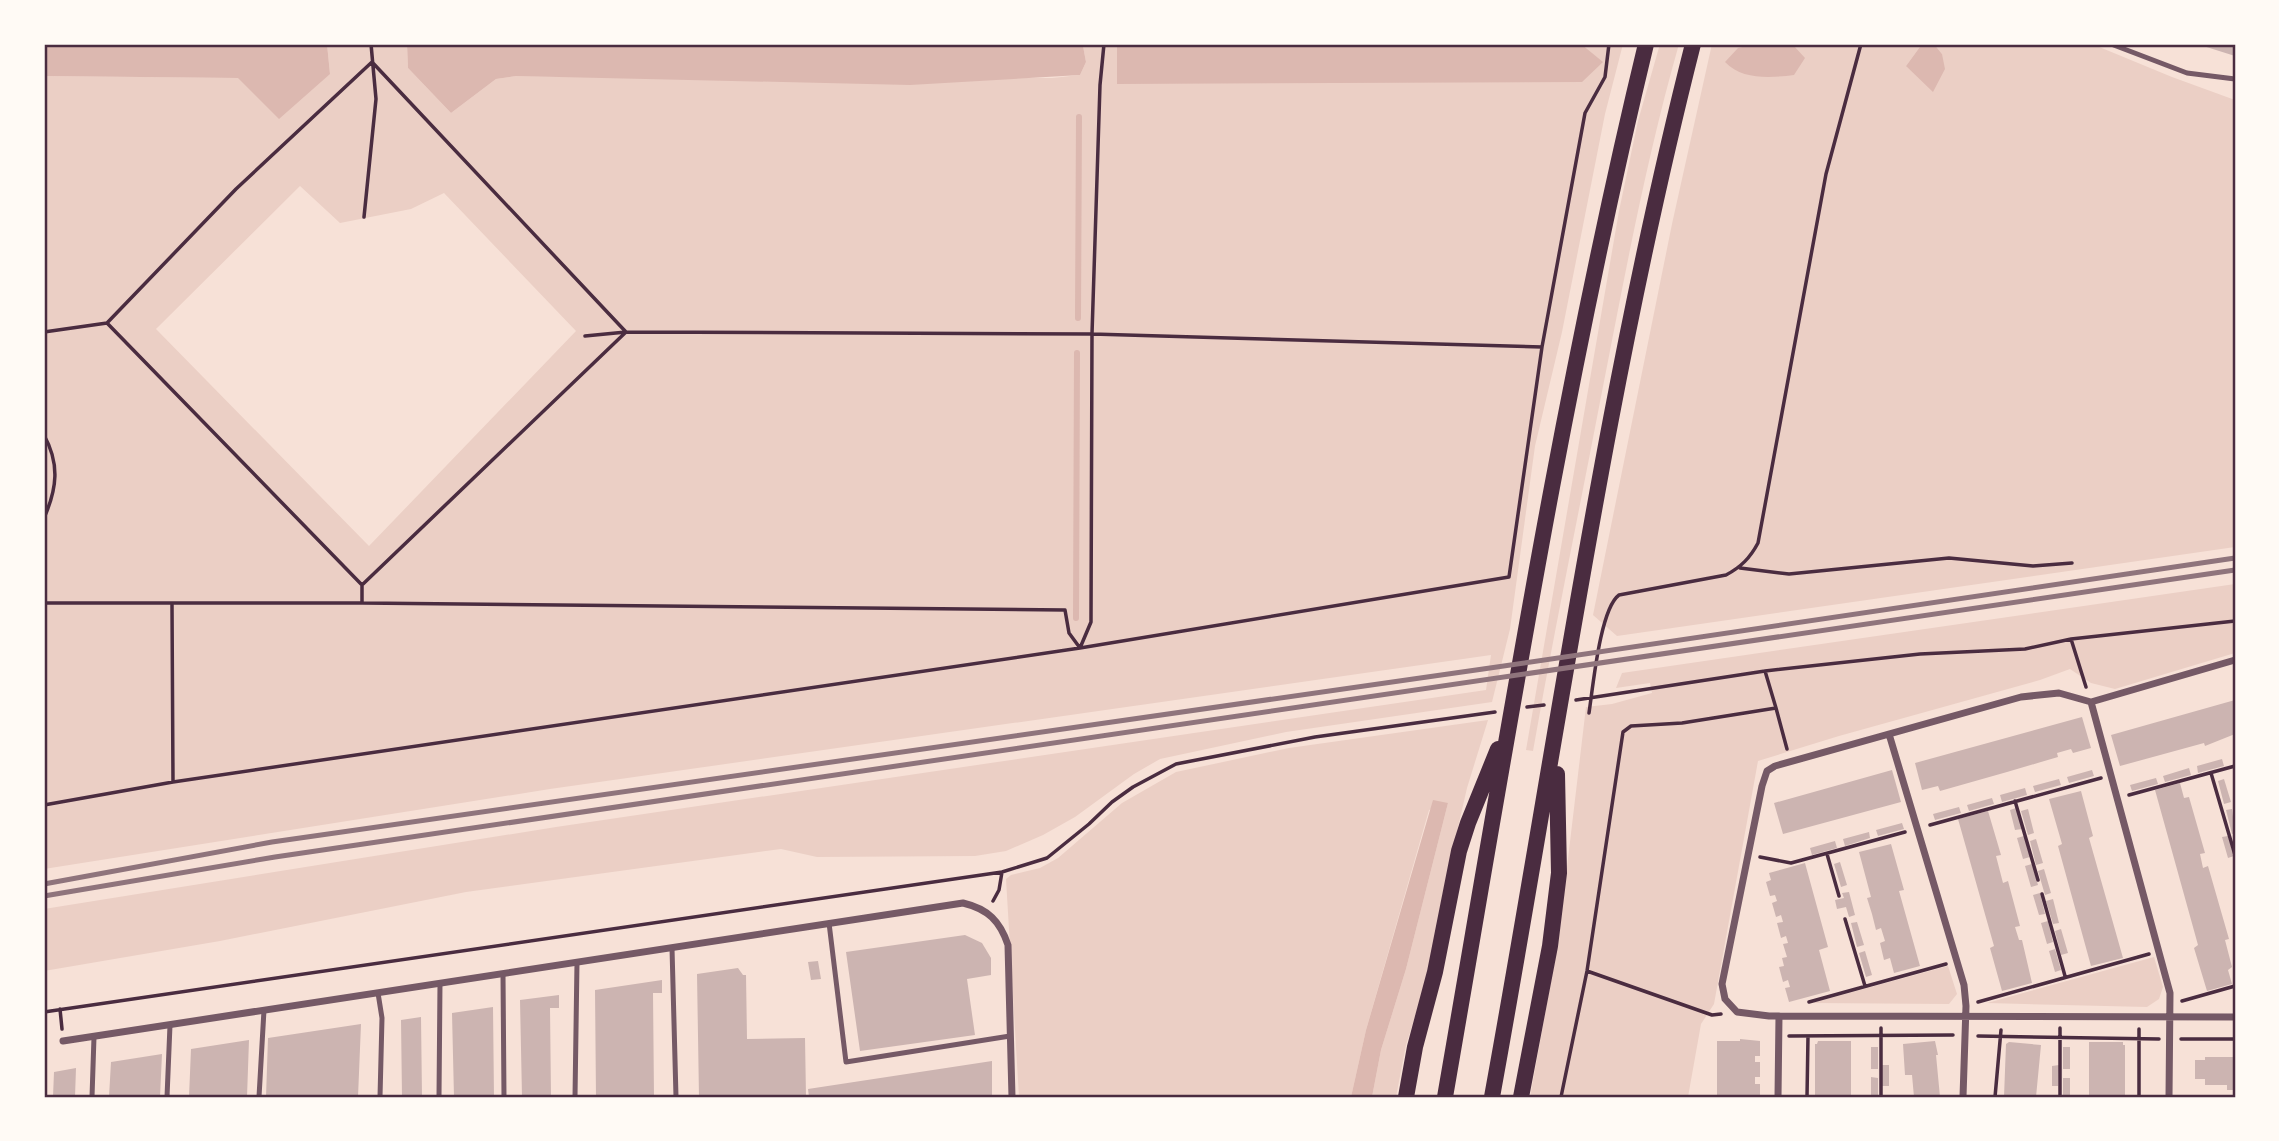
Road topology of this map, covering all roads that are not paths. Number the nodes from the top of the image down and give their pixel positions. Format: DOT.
graph roads {
  1 [pos="1646,44"];
  2 [pos="1693,44"];
  3 [pos="2111,44"];
  4 [pos="2235,79"];
  5 [pos="2235,660"];
  6 [pos="2091,702"];
  7 [pos="1507,717"];
  8 [pos="1556,734"];
  9 [pos="1889,734"];
  10 [pos="829,923"];
  11 [pos="672,948"];
  12 [pos="577,962"];
  13 [pos="503,974"];
  14 [pos="440,983"];
  15 [pos="378,993"];
  16 [pos="264,1010"];
  17 [pos="1966,1010"];
  18 [pos="1779,1016"];
  19 [pos="2169,1017"];
  20 [pos="2235,1017"];
  21 [pos="170,1025"];
  22 [pos="1010,1036"];
  23 [pos="94,1037"];
  24 [pos="63,1041"];
  25 [pos="92,1097"];
  26 [pos="167,1097"];
  27 [pos="259,1097"];
  28 [pos="380,1097"];
  29 [pos="439,1097"];
  30 [pos="504,1097"];
  31 [pos="575,1097"];
  32 [pos="676,1097"];
  33 [pos="1012,1097"];
  34 [pos="1406,1097"];
  35 [pos="1445,1097"];
  36 [pos="1492,1097"];
  37 [pos="1521,1097"];
  38 [pos="1778,1097"];
  39 [pos="1963,1097"];
  40 [pos="2169,1097"];
  1 -- 7 [label="highway"];
  2 -- 8 [label="highway"];
  3 -- 4 [label="lane"];
  5 -- 6 [label="street"];
  6 -- 9 [label="street"];
  6 -- 19 [label="street"];
  7 -- 34 [label="highway"];
  7 -- 35 [label="highway"];
  8 -- 36 [label="highway"];
  8 -- 37 [label="highway"];
  9 -- 17 [label="street"];
  9 -- 18 [label="street"];
  10 -- 11 [label="street"];
  10 -- 22 [label="street"];
  10 -- 22 [label="lane"];
  11 -- 12 [label="street"];
  11 -- 32 [label="lane"];
  12 -- 13 [label="street"];
  12 -- 31 [label="lane"];
  13 -- 14 [label="street"];
  13 -- 30 [label="lane"];
  14 -- 15 [label="street"];
  14 -- 29 [label="lane"];
  15 -- 16 [label="street"];
  15 -- 28 [label="lane"];
  16 -- 21 [label="street"];
  16 -- 27 [label="lane"];
  17 -- 18 [label="street"];
  17 -- 19 [label="street"];
  17 -- 39 [label="street"];
  18 -- 38 [label="street"];
  19 -- 20 [label="street"];
  19 -- 40 [label="street"];
  21 -- 23 [label="street"];
  21 -- 26 [label="lane"];
  22 -- 33 [label="street"];
  23 -- 24 [label="street"];
  23 -- 25 [label="lane"];
}
